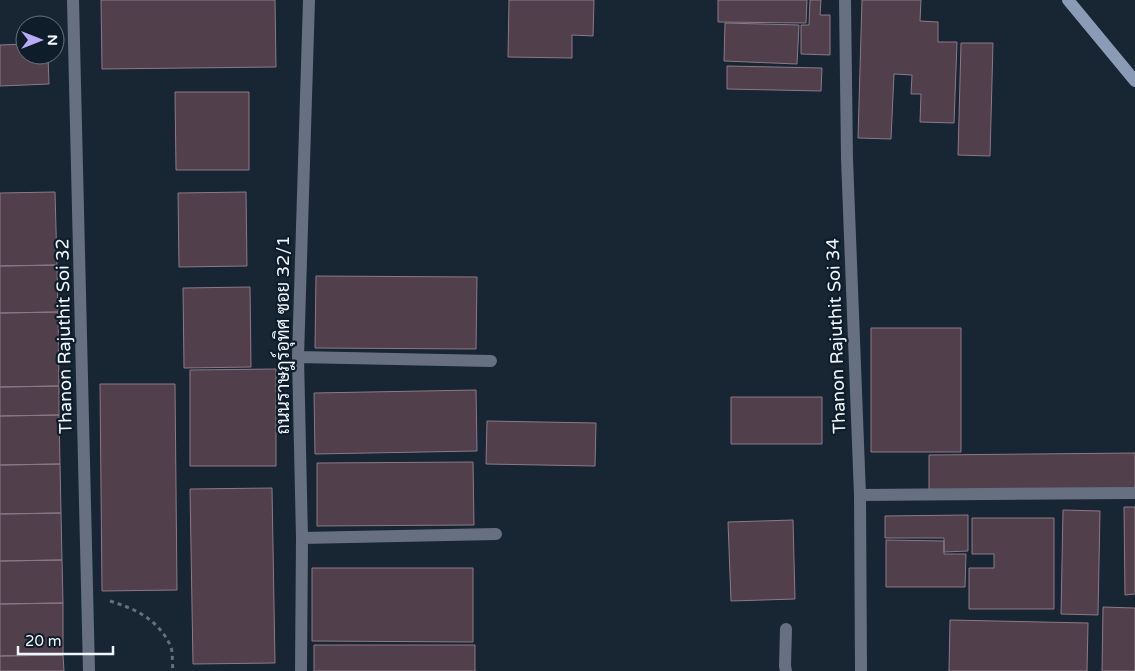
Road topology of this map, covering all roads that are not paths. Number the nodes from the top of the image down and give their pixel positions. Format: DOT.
graph roads {
  1 [pos="73,0"];
  2 [pos="309,0"];
  3 [pos="845,0"];
  4 [pos="1068,0"];
  5 [pos="1135,80"];
  6 [pos="298,357"];
  7 [pos="491,361"];
  8 [pos="1135,493"];
  9 [pos="860,495"];
  10 [pos="496,534"];
  11 [pos="302,538"];
  12 [pos="786,629"];
  13 [pos="89,671"];
  14 [pos="300,671"];
  15 [pos="786,671"];
  16 [pos="861,671"];
  1 -- 13 [label="street, Thanon Rajuthit Soi 32"];
  2 -- 6 [label="street, ถนนราษฎร์อุทิศ ซอย 32/1"];
  3 -- 9 [label="street, Thanon Rajuthit Soi 34"];
  4 -- 5 [label="street"];
  6 -- 7 [label="street"];
  6 -- 11 [label="street, ถนนราษฎร์อุทิศ ซอย 32/1"];
  8 -- 9 [label="street"];
  9 -- 16 [label="street, Thanon Rajuthit Soi 34"];
  10 -- 11 [label="street"];
  11 -- 14 [label="street, ถนนราษฎร์อุทิศ ซอย 32/1"];
  12 -- 15 [label="street"];
}
